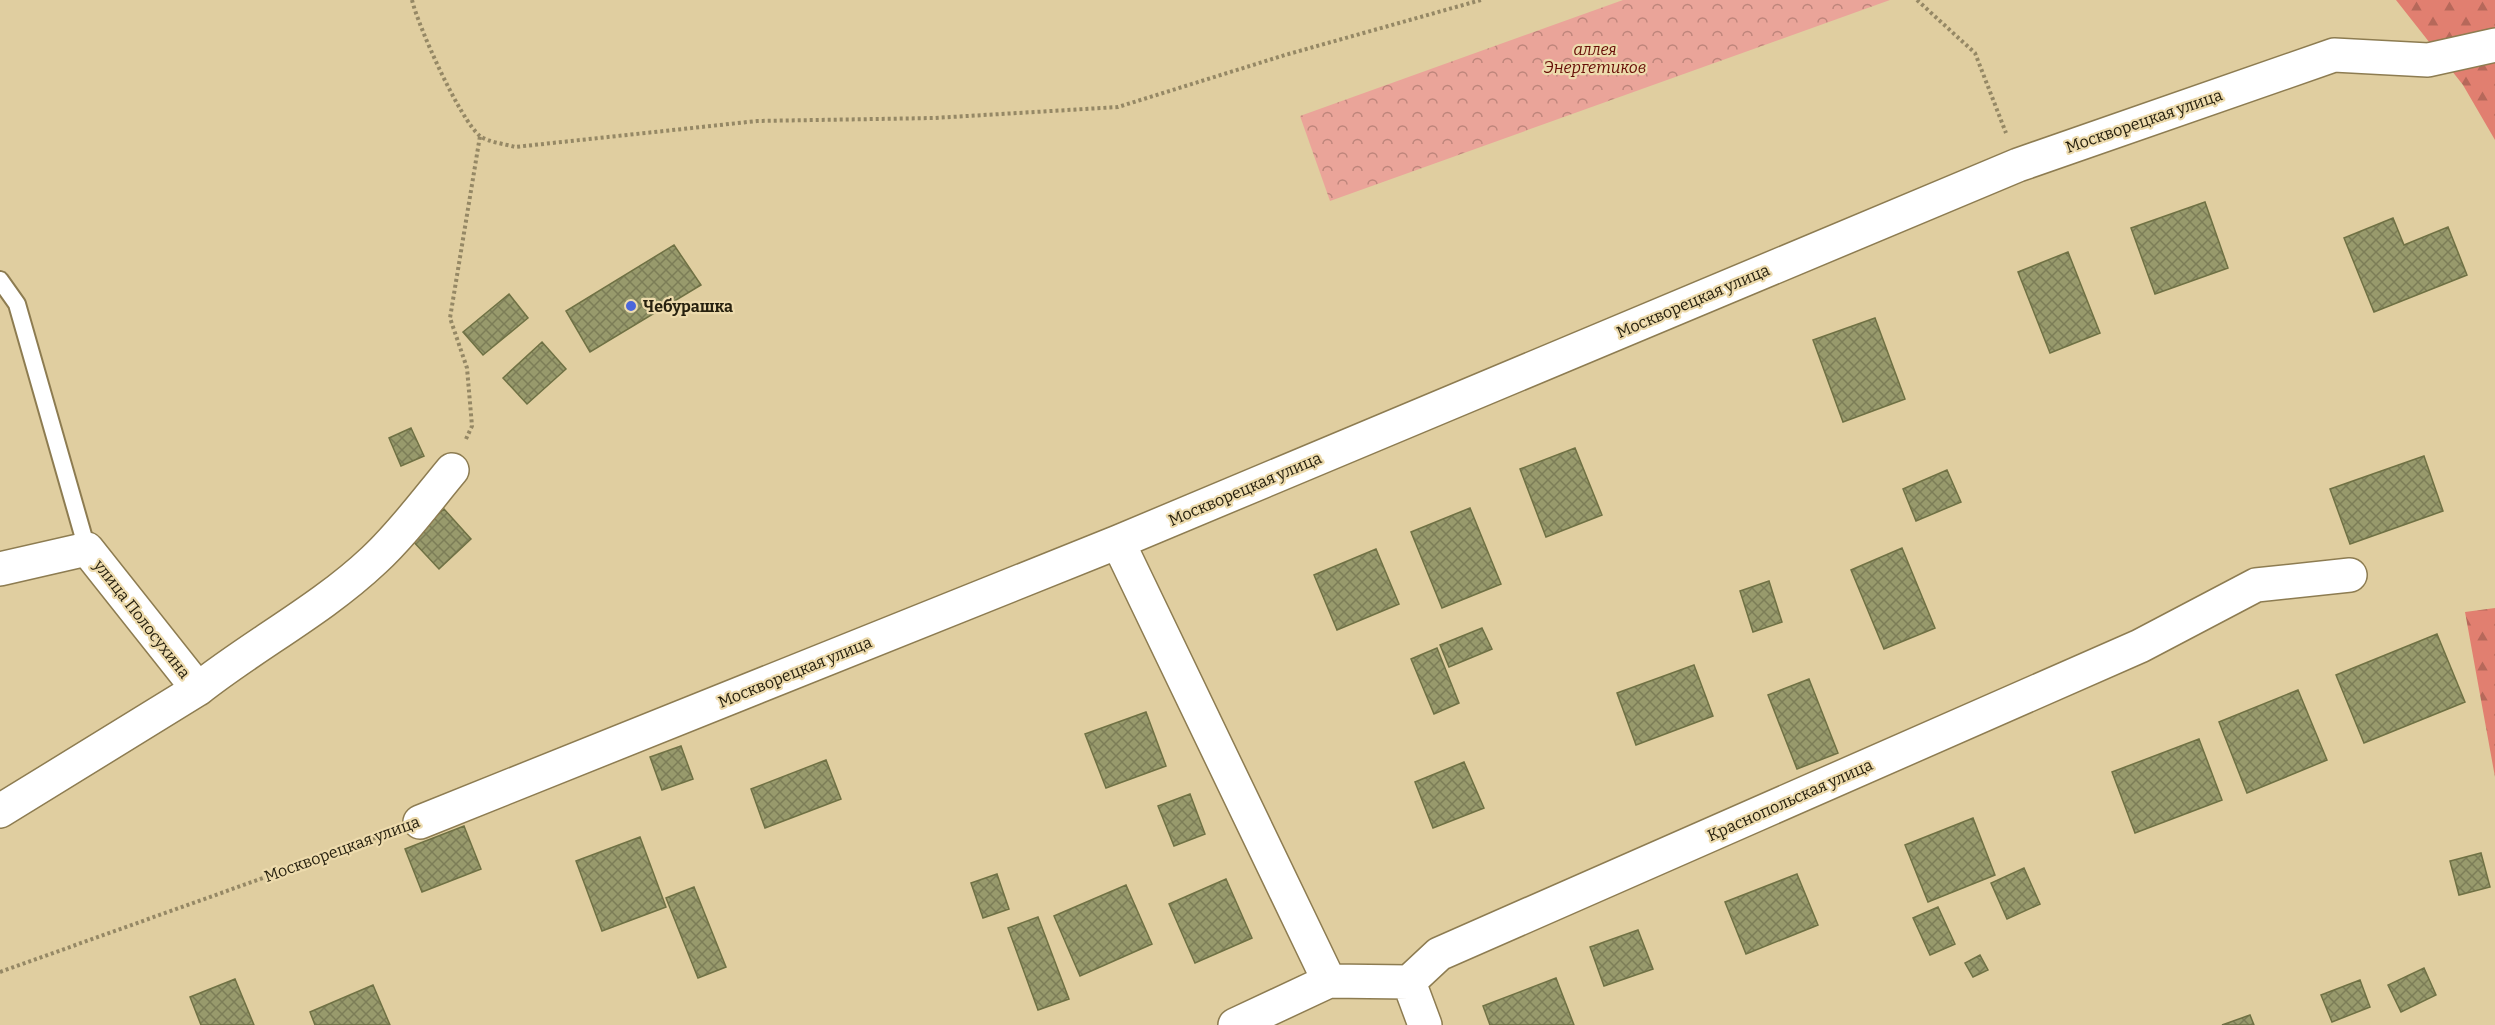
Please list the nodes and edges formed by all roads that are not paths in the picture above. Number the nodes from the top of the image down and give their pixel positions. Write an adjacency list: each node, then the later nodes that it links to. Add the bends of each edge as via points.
1 (2495, 45): 4 (street, Москворецкая улица, via 2428,60 2334,55 2018,165)
2 (0, 280): 5 (lane, via 17,304)
3 (452, 470): 8 (street, via 374,560 292,624 233,661)
4 (1118, 542): 10 (street, Москворецкая улица); 11 (street)
5 (87, 549): 6 (street, улица Полосухина); 8 (street, улица Полосухина)
6 (0, 569)
7 (2349, 575): 12 (street, Краснопольская улица, via 2256,585 2140,646 1439,954)
8 (198, 689): 9 (street, улица Полосухина)
9 (0, 811)
10 (420, 822)
11 (1329, 981): 12 (street); 13 (street)
12 (1409, 982): 14 (street)
13 (1235, 1025)
14 (1425, 1025)

